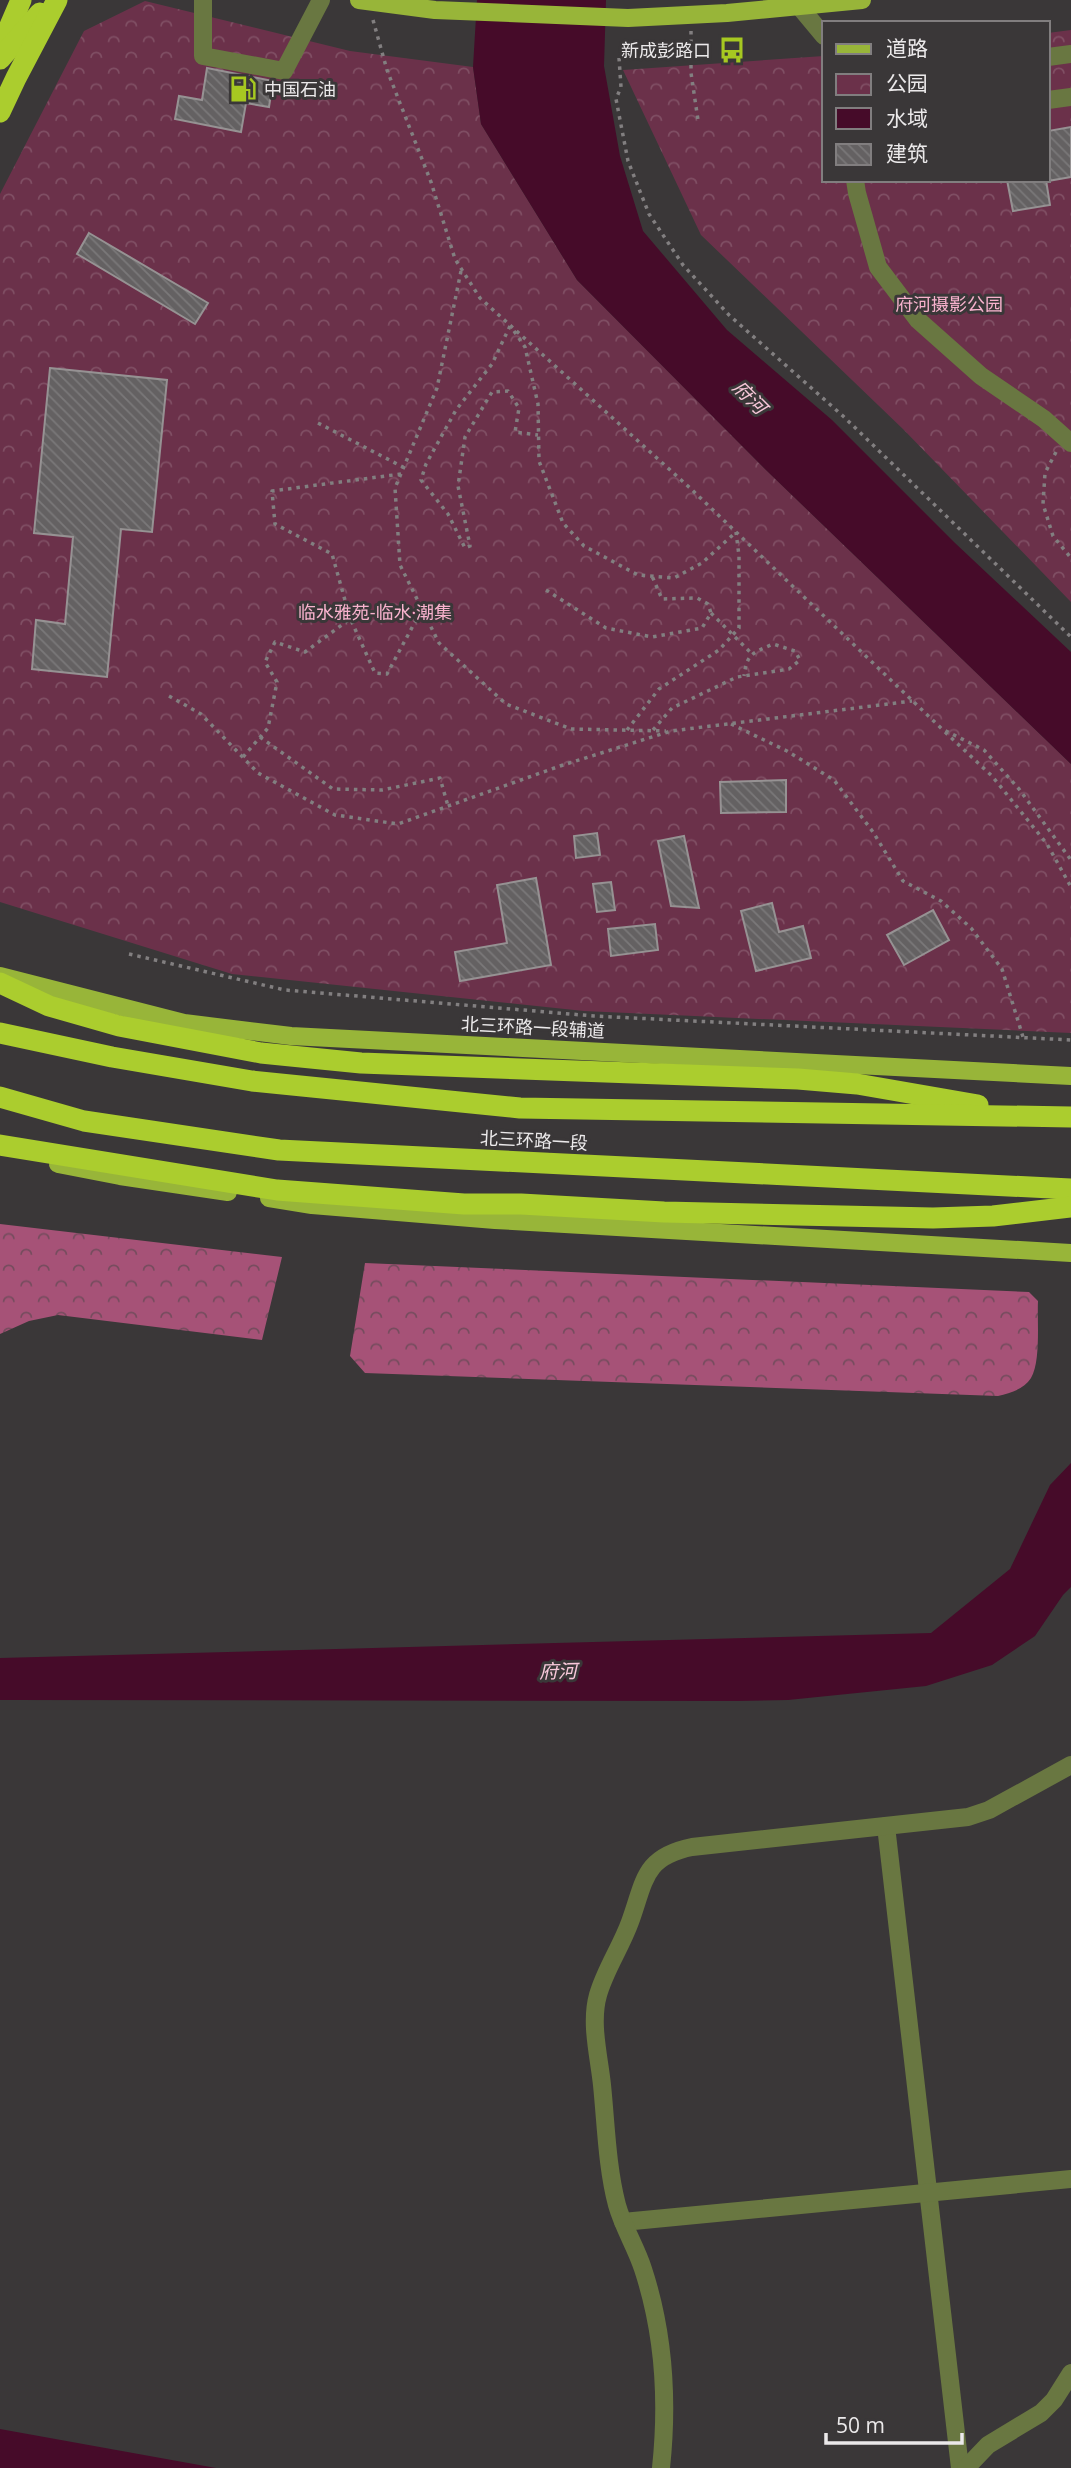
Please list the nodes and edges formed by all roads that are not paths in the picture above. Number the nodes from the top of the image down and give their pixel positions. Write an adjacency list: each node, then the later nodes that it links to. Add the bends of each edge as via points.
1 (21, 0): 11 (highway)
2 (43, 0): 15 (main road)
3 (51, 0): 14 (highway)
4 (57, 0): 18 (highway)
5 (203, 0): 6 (lane, via 203,56 284,71)
6 (321, 0)
7 (862, 0): 9 (main road)
8 (364, 1): 9 (main road, via 435,10 628,18)
9 (799, 6): 10 (lane)
10 (822, 34)
11 (0, 49)
12 (1071, 54): 13 (lane)
13 (1050, 57)
14 (0, 59)
15 (0, 89)
16 (1071, 97): 17 (lane)
17 (1050, 100)
18 (0, 112)
19 (855, 182): 20 (lane, via 878,267 918,320 981,376 1044,419)
20 (1064, 446)
21 (0, 976): 24 (main road, 北三环路一段辅道, via 184,1023 292,1036)
22 (0, 983): 26 (highway, via 49,1006 107,1023 261,1053 361,1063 799,1079 857,1084)
23 (0, 1033): 26 (highway, 北三环路一段, via 252,1081 520,1108)
24 (1071, 1076)
25 (0, 1097): 30 (highway, 北三环路一段, via 84,1121 279,1150)
26 (1038, 1116): 27 (highway, 北三环路一段)
27 (1071, 1117)
28 (0, 1145): 31 (highway, via 277,1190 464,1204 933,1218)
29 (0, 1153): 32 (main road, via 326,1206)
30 (1071, 1189)
31 (1071, 1207)
32 (1071, 1253)
33 (1071, 1765): 34 (lane, via 968,1817)
34 (886, 1826): 36 (lane); 37 (lane, via 692,1847 673,1851 649,1870 598,1995 595,2020 609,2158)
35 (1071, 2179): 36 (lane)
36 (928, 2193): 37 (lane); 40 (lane)
37 (623, 2222): 39 (lane, via 644,2271 661,2353 666,2409)
38 (1071, 2373): 41 (lane, via 1041,2413 988,2445)
39 (661, 2468)
40 (960, 2468)
41 (966, 2468)

